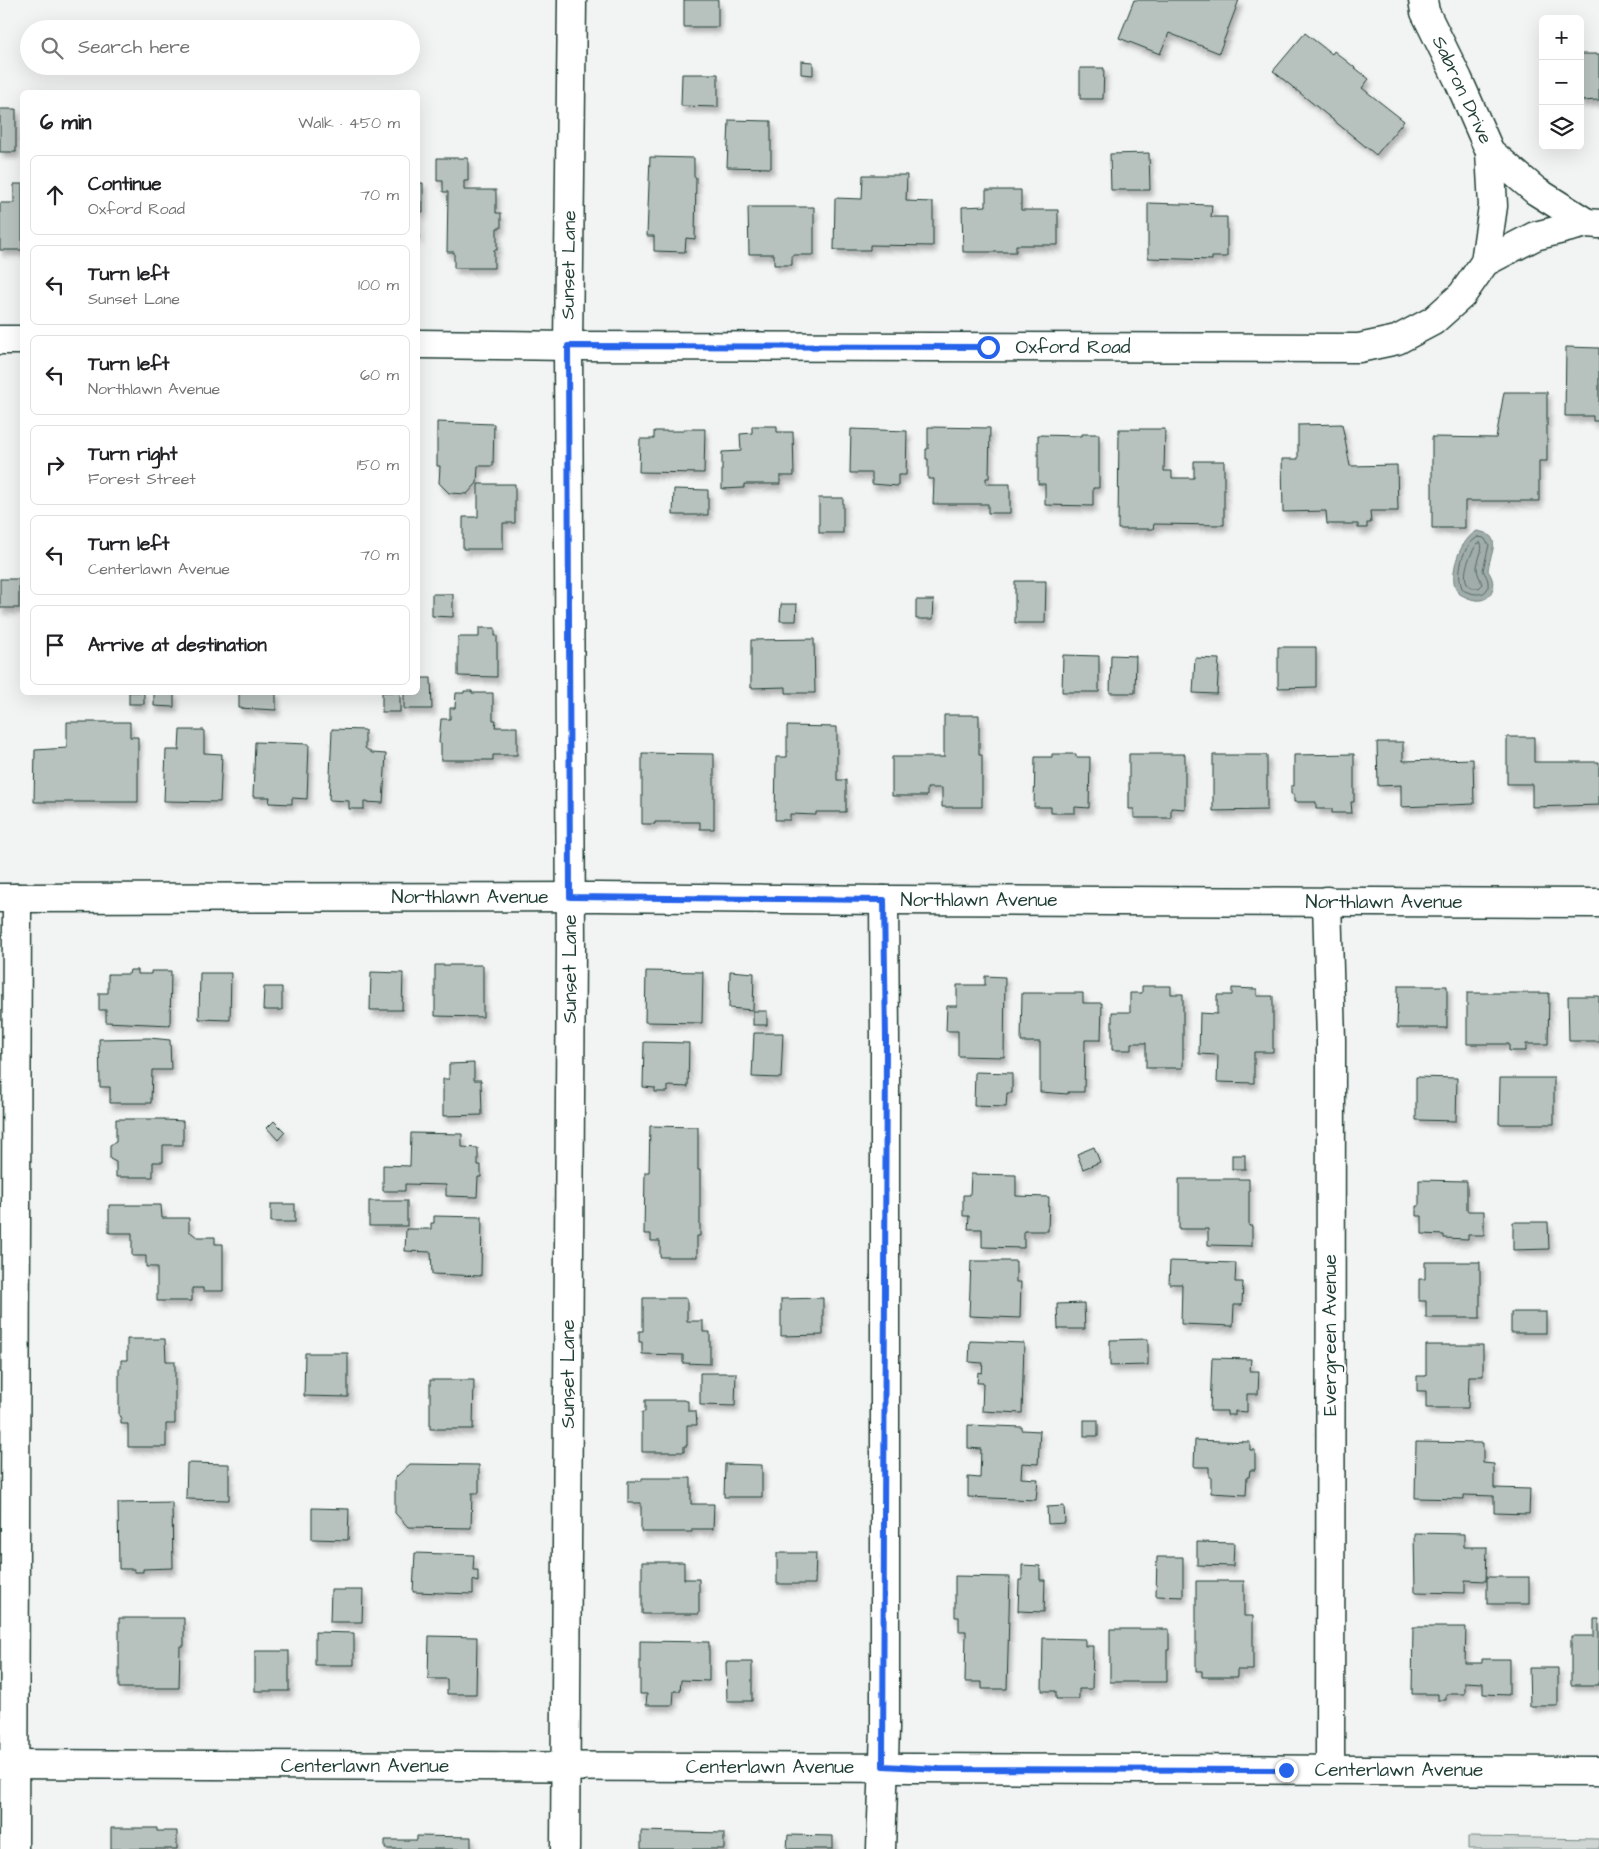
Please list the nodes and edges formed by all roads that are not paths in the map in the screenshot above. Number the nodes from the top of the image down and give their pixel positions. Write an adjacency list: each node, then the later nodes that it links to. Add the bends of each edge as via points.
1 (572, 0): 9 (street, Sunset Lane)
2 (1418, 4): 3 (street, Sabron Drive, via 1458,79)
3 (1490, 152): 4 (street, Sabron Drive, via 1536,191); 5 (street, Sabron Drive, via 1493,206)
4 (1593, 224): 5 (street, Oxford Road, via 1535,236)
5 (1485, 262): 9 (street, Oxford Road, via 1462,295 1433,321 1397,340 1359,348)
6 (0, 340): 7 (street)
7 (20, 340)
8 (420, 344): 9 (street, Oxford Road)
9 (568, 346): 10 (street, Sunset Lane)
10 (570, 897): 11 (street, Northlawn Avenue); 12 (street, Northlawn Avenue); 17 (street, Sunset Lane)
11 (8, 898): 15 (street)
12 (884, 900): 13 (street, Northlawn Avenue); 16 (street)
13 (1327, 901): 14 (street, Northlawn Avenue); 18 (street, Evergreen Avenue, via 1331,1040)
14 (1599, 902)
15 (7, 1764): 17 (street, Centerlawn Avenue); 20 (street)
16 (883, 1766): 17 (street, Centerlawn Avenue); 18 (street, Centerlawn Avenue, via 939,1769); 22 (street)
17 (564, 1767): 21 (street, Sunset Lane)
18 (1330, 1769): 19 (street, Centerlawn Avenue)
19 (1599, 1771)
20 (14, 1849)
21 (565, 1849)
22 (881, 1849)

